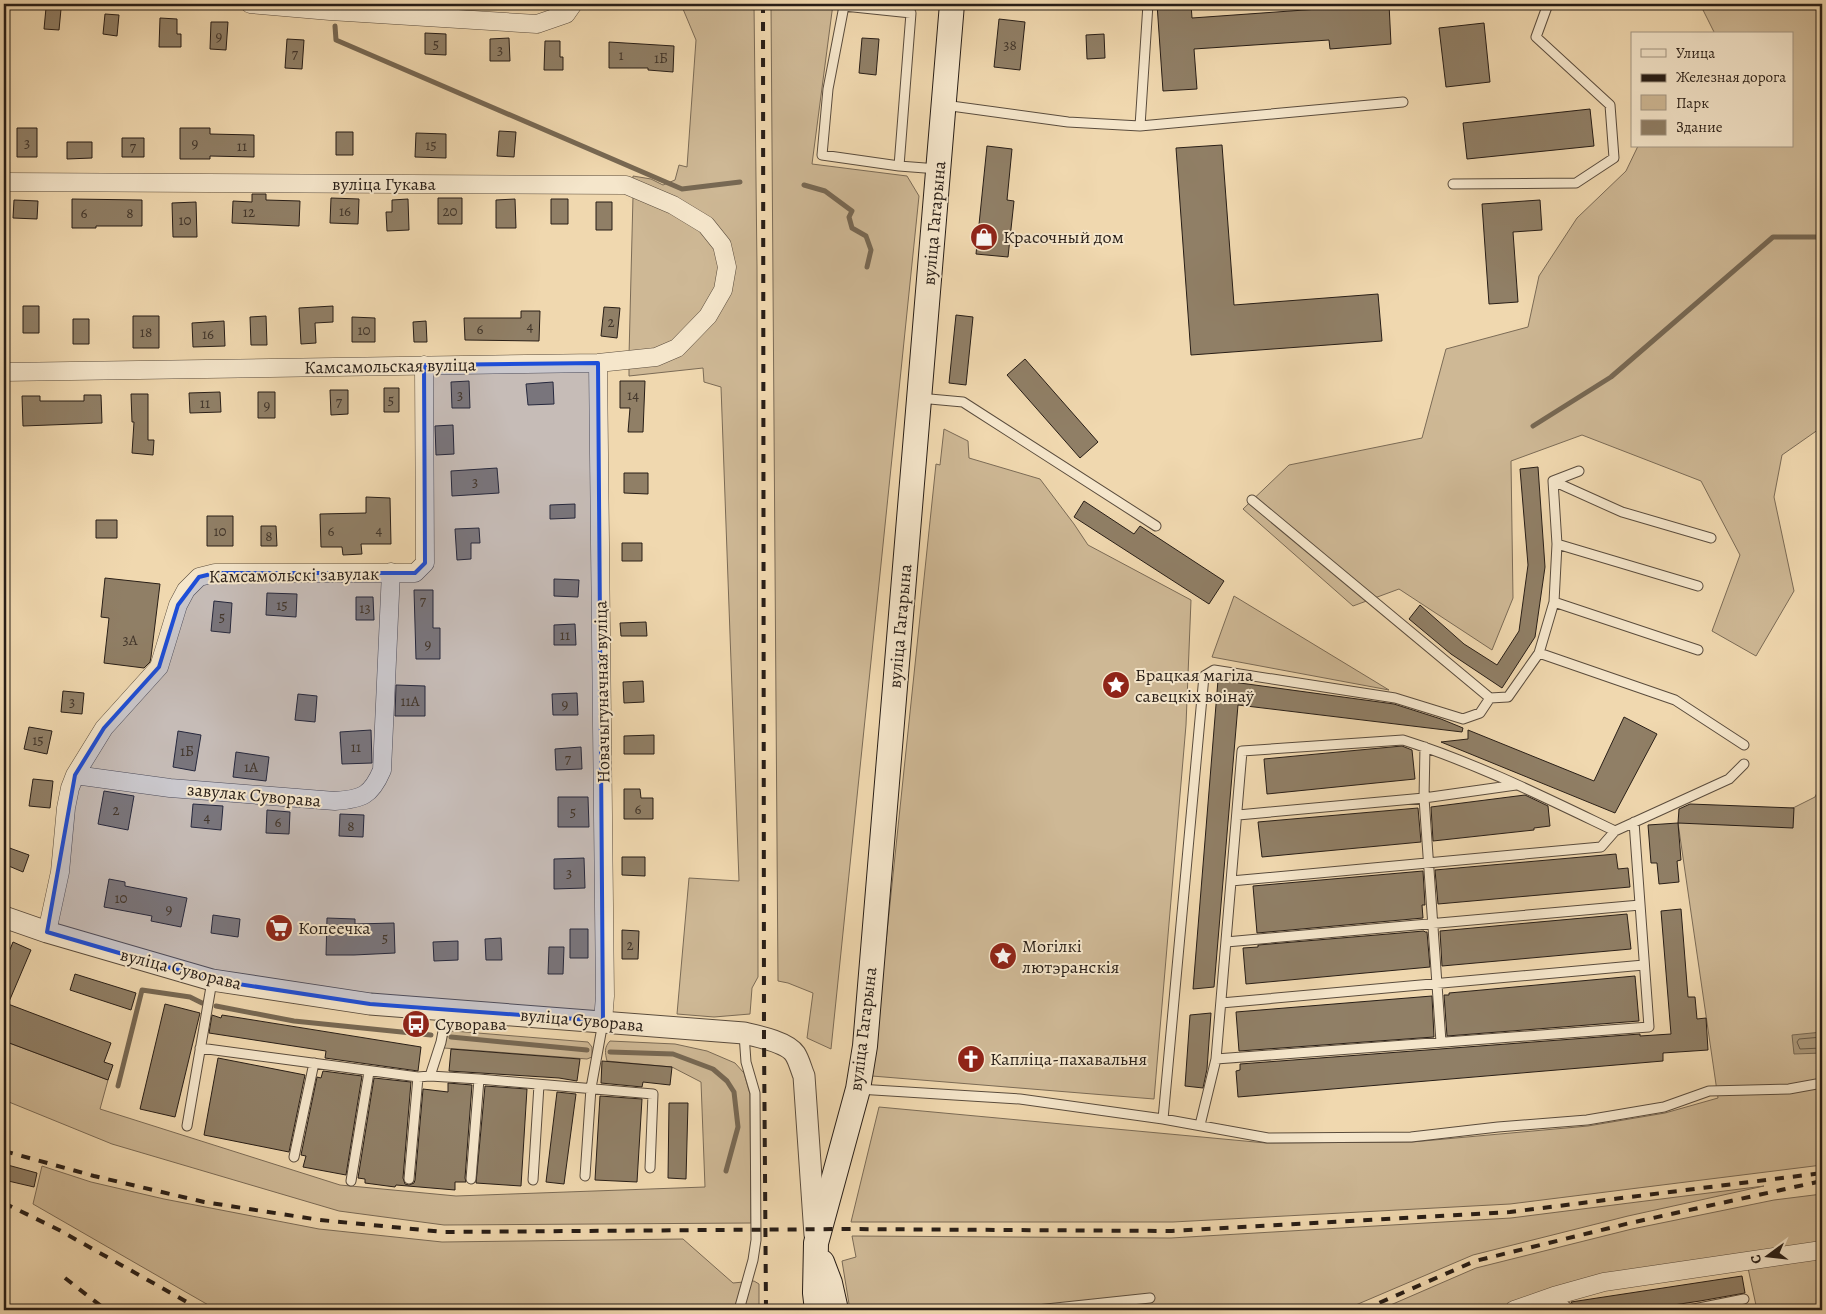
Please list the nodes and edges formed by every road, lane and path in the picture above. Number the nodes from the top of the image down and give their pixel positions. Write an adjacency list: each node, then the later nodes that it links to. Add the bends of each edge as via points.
1 (250, 4): 5 (street, via 537,24)
2 (952, 4): 7 (main road, вуліца Гагарына)
3 (1148, 4): 8 (lane)
4 (1548, 4): 12 (lane, via 1536,37 1610,106 1614,158 1576,183)
5 (570, 9)
6 (1403, 102): 8 (lane)
7 (944, 104): 8 (lane, via 1068,122); 10 (main road, вуліца Гагарына)
8 (1140, 126)
9 (899, 166): 9 (lane, via 822,155 828,89 844,6 911,13); 10 (lane)
10 (938, 169): 17 (main road, вуліца Гагарына)
11 (4, 182): 13 (street, вуліца Гукава, via 626,185 673,205 706,225 722,244)
12 (1453, 184)
13 (727, 267): 14 (street, Камсамольская вуліца, via 723,290 708,316 677,348 656,357)
14 (598, 363): 15 (street, Камсамольская вуліца); 51 (street, Новачыгуначная вуліца)
15 (424, 365): 16 (street, Камсамольская вуліца); 24 (street, Камсамольскі завулак, via 424,563 414,573)
16 (4, 372)
17 (919, 398): 21 (lane, via 963,402); 64 (main road, вуліца Гагарына, via 866,1036)
18 (1579, 471): 19 (lane)
19 (1553, 481): 22 (lane, via 1622,512); 23 (lane)
20 (1252, 500): 29 (lane)
21 (1156, 526)
22 (1711, 538)
23 (1556, 544): 25 (lane); 26 (lane)
24 (391, 572): 33 (street, Камсамольскі завулак, via 215,573 199,577 186,590 178,605 159,667 104,728); 33 (street, завулак Суворава, via 382,770 375,787 364,795 335,802 170,788)
25 (1698, 586)
26 (1554, 602): 27 (lane); 28 (lane)
27 (1698, 650)
28 (1539, 653): 29 (lane, via 1508,697); 30 (lane, via 1675,700)
29 (1490, 698): 65 (lane, via 1480,713 1463,719 1394,698 1214,670 1204,676)
30 (1744, 745)
31 (1425, 747): 34 (lane); 35 (lane); 36 (lane, via 1403,740 1242,751)
32 (1744, 764): 37 (lane, via 1729,779)
33 (75, 775): 44 (street, via 66,808 60,872)
34 (1518, 785): 35 (lane); 38 (lane)
35 (1424, 798): 36 (lane); 39 (lane)
36 (1238, 815): 40 (lane)
37 (1634, 822): 38 (lane); 41 (lane)
38 (1615, 831): 39 (lane, via 1601,847)
39 (1428, 863): 40 (lane); 43 (lane)
40 (1231, 881): 45 (lane)
41 (1640, 905): 43 (lane); 46 (lane)
42 (4, 917): 44 (street, вуліца Суворава)
43 (1432, 924): 45 (lane); 48 (lane)
44 (47, 932): 47 (street, вуліца Суворава)
45 (1226, 942): 49 (lane)
46 (1644, 965): 48 (lane); 53 (lane, via 1649,1027)
47 (212, 980): 50 (street, вуліца Суворава, via 370,1004); 54 (lane)
48 (1436, 984): 49 (lane); 53 (lane)
49 (1221, 1003): 55 (lane)
50 (447, 1010): 51 (street, вуліца Суворава); 58 (lane)
51 (603, 1021): 52 (street, вуліца Суворава); 63 (lane)
52 (744, 1034): 75 (street, вуліца Суворава, via 764,1038 794,1052 804,1076); 80 (lane, via 746,1062 755,1092 756,1240)
53 (1440, 1042): 55 (lane)
54 (200, 1048): 56 (lane); 67 (lane)
55 (1216, 1059): 66 (lane)
56 (314, 1063): 57 (lane); 68 (lane)
57 (369, 1072): 59 (lane); 74 (lane)
58 (430, 1076): 59 (lane); 60 (lane)
59 (418, 1077): 71 (lane)
60 (479, 1079): 62 (lane); 72 (lane)
61 (1822, 1083): 66 (lane, via 1789,1088 1709,1091 1664,1107 1587,1120 1411,1136 1268,1138)
62 (539, 1085): 63 (lane); 73 (lane)
63 (591, 1088): 69 (lane, via 653,1094); 70 (lane)
64 (858, 1089): 65 (lane, via 1020,1100); 75 (main road, вуліца Гагарына)
65 (1163, 1119): 66 (lane)
66 (1200, 1125)
67 (187, 1126)
68 (294, 1157)
69 (650, 1168)
70 (585, 1176)
71 (409, 1179)
72 (471, 1180)
73 (533, 1180)
74 (351, 1181)
75 (816, 1244): 81 (main road, вуліца Гагарына); 82 (main road)
76 (1822, 1250): 77 (street, via 1604,1282)
77 (1554, 1296): 84 (street); 85 (lane)
78 (1150, 1298): 83 (lane)
79 (1744, 1299): 86 (lane)
80 (739, 1310)
81 (817, 1310)
82 (836, 1310)
83 (1037, 1310)
84 (1514, 1310)
85 (1570, 1310)
86 (1689, 1310)

